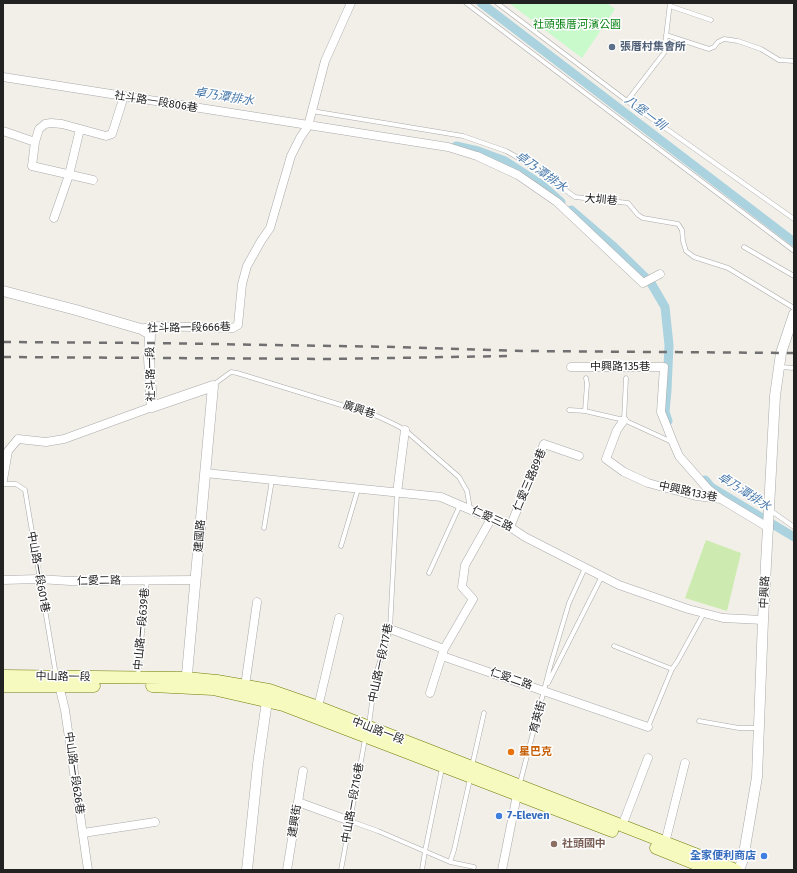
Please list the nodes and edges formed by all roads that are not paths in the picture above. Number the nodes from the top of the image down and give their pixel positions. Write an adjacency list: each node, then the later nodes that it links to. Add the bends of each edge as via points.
1 (352, 3): 11 (street, via 325,62)
2 (466, 3): 21 (lane)
3 (497, 3): 10 (lane)
4 (670, 5): 5 (lane); 6 (lane)
5 (711, 20)
6 (666, 35): 7 (lane, via 709,49 724,39 738,41 761,49 779,60); 10 (lane, via 664,54)
7 (794, 61)
8 (3, 77): 9 (street, 社斗路一段806巷)
9 (124, 96): 12 (street, 社斗路一段806巷); 13 (street, via 112,134 106,136)
10 (627, 101): 19 (lane)
11 (311, 113): 12 (street); 25 (lane, 大圳巷, via 463,136 506,151 575,197 628,203 643,218 678,224 682,230 686,251 694,257 728,268)
12 (308, 126): 22 (street, via 448,147 501,166 518,174 557,202 644,283); 27 (street, 社斗路一段666巷, via 291,156 270,228 247,266 242,284 238,325 233,328 152,326)
13 (80, 129): 15 (street, via 62,124 45,124 39,129); 16 (street)
14 (3, 131): 15 (street)
15 (35, 142): 16 (street, via 32,166)
16 (69, 175): 17 (street); 18 (street)
17 (93, 180)
18 (54, 218)
19 (794, 219)
20 (744, 247): 23 (lane)
21 (794, 251)
22 (660, 274)
23 (794, 276)
24 (3, 291): 27 (street)
25 (794, 308)
26 (794, 314): 29 (street, 中興路)
27 (141, 329): 34 (street, 社斗路一段, via 150,334)
28 (570, 367): 39 (street, 中興路135巷, via 664,367 661,412)
29 (778, 367): 30 (lane); 50 (street, 中興路)
30 (794, 368)
31 (586, 378): 36 (lane)
32 (626, 378): 37 (lane)
33 (213, 386): 34 (street); 38 (lane, 廣興巷, via 231,372 237,373 377,416); 41 (street, 建國路)
34 (152, 407): 42 (street, 社斗路一段, via 64,439 46,442 18,439 8,451)
35 (569, 410): 36 (lane)
36 (585, 411): 37 (lane)
37 (624, 420): 39 (lane); 47 (street, 中興路133巷, via 606,459 624,472 648,483 696,496)
38 (405, 430): 46 (street); 49 (lane, 廣興巷, via 459,477 467,491)
39 (672, 442): 47 (street, 中興路135巷, via 679,456 708,489)
40 (578, 456): 52 (street, 仁愛三路89巷, via 544,444)
41 (205, 474): 43 (street, 仁愛三路); 63 (street, 建國路)
42 (3, 480)
43 (272, 480): 45 (street, 仁愛三路); 54 (lane)
44 (3, 484): 60 (lane, 中山路一段601巷, via 16,484 25,490)
45 (359, 489): 46 (street, 仁愛三路); 56 (lane)
46 (397, 493): 48 (street, 仁愛三路, via 441,497); 68 (lane, 中山路一段717巷)
47 (722, 499): 55 (street, 中興路133巷)
48 (460, 505): 49 (street, 仁愛三路); 58 (lane)
49 (470, 509): 51 (street, 仁愛三路)
50 (770, 510): 53 (lane); 55 (street, 中興路)
51 (491, 519): 52 (street, 仁愛三路); 70 (street, via 466,565 462,587 473,600)
52 (510, 527): 57 (street, 仁愛三路)
53 (794, 527)
54 (264, 528)
55 (768, 528): 67 (street, 中興路)
56 (341, 546)
57 (586, 568): 59 (street, 仁愛三路); 78 (lane, 育英街, via 569,603)
58 (429, 573)
59 (602, 576): 65 (street, 仁愛三路, via 619,585); 78 (lane)
60 (39, 579): 61 (street, 仁愛二路); 62 (street, 仁愛二路); 74 (lane, 中山路一段601巷)
61 (3, 580)
62 (147, 580): 63 (street, 仁愛二路); 73 (lane, 中山路一段639巷)
63 (196, 580): 75 (street, 建國路)
64 (257, 602): 77 (street)
65 (704, 613): 67 (street, 仁愛三路, via 723,618); 71 (lane)
66 (339, 618): 81 (street)
67 (763, 620): 85 (street, 中興路)
68 (390, 630): 70 (street, 仁愛二路); 86 (lane, 中山路一段717巷, via 376,674)
69 (614, 646): 71 (lane)
70 (443, 652): 78 (street, 仁愛二路); 79 (street)
71 (672, 669): 84 (lane)
72 (3, 676): 74 (main road, 中山路一段)
73 (138, 678): 74 (main road, 中山路一段); 75 (main road, 中山路一段)
74 (58, 681): 75 (main road, 中山路一段); 76 (main road, 中山路一段); 97 (street, 中山路一段626巷, via 65,710)
75 (186, 683): 77 (main road, 中山路一段, via 217,681); 80 (main road, 中山路一段, via 212,689)
76 (3, 686)
77 (245, 686): 80 (main road, 中山路一段)
78 (545, 691): 84 (street, 仁愛二路); 92 (lane, 育英街)
79 (430, 693)
80 (267, 695): 81 (main road, 中山路一段); 86 (main road, 中山路一段, via 283,705); 103 (street)
81 (318, 707): 86 (main road, 中山路一段)
82 (484, 713): 91 (lane)
83 (699, 721): 85 (lane, via 739,728)
84 (648, 727)
85 (759, 728): 109 (street, 中興路, via 757,777 743,859)
86 (367, 732): 89 (main road, 中山路一段); 91 (main road, 中山路一段); 94 (lane, 中山路一段716巷)
87 (648, 758): 96 (street)
88 (684, 764): 98 (street)
89 (442, 766): 91 (main road, 中山路一段); 99 (lane)
90 (303, 771): 93 (street, 建興街)
91 (471, 772): 92 (main road, 中山路一段); 100 (lane)
92 (518, 790): 96 (main road, 中山路一段); 107 (street, 育英街); 108 (main road, 中山路一段)
93 (298, 802): 94 (street); 104 (street, 建興街)
94 (350, 821): 99 (lane); 105 (lane, 中山路一段716巷)
95 (155, 822): 97 (street)
96 (622, 826): 98 (main road, 中山路一段)
97 (83, 834): 102 (street, 中山路一段626巷)
98 (665, 843): 109 (main road, 中山路一段)
99 (425, 851): 100 (lane); 106 (lane)
100 (450, 862): 101 (lane)
101 (474, 867)
102 (88, 870)
103 (247, 870)
104 (287, 870)
105 (341, 870)
106 (422, 870)
107 (502, 870)
108 (711, 870)
109 (737, 870)

